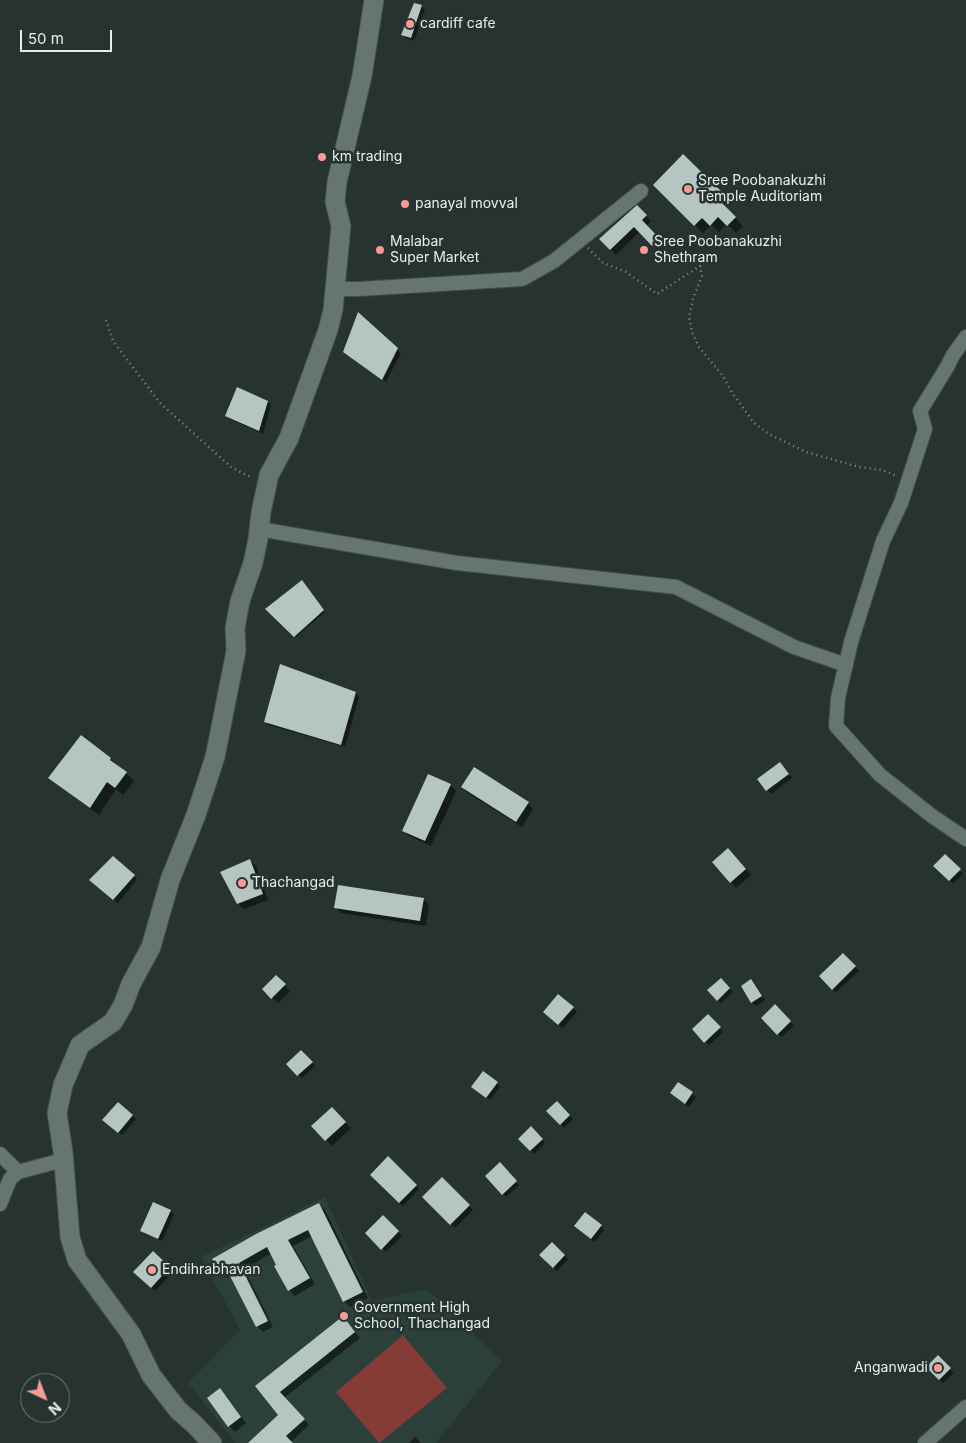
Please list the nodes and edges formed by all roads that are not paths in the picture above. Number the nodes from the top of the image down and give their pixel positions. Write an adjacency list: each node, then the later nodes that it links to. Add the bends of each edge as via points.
1 (374, 0): 3 (main road, via 362,76 337,182 335,202 341,226)
2 (641, 191): 3 (street, via 554,261 522,279)
3 (335, 289): 5 (main road, via 328,330 289,438 269,475)
4 (966, 337): 6 (street, via 920,411 925,429 901,503 877,558)
5 (259, 530): 6 (street, via 456,563 676,587 794,647); 9 (main road, via 240,601 235,628 236,652 215,757 170,880 150,947 113,1022 80,1045 70,1064 57,1113)
6 (846, 665): 7 (street, via 838,698 836,726 880,775)
7 (966, 839)
8 (0, 1154): 10 (street)
9 (63, 1160): 10 (street); 13 (main road, via 70,1237 77,1260 131,1334 151,1375 178,1410)
10 (18, 1172): 11 (street, via 10,1180)
11 (0, 1204)
12 (966, 1407): 14 (street)
13 (212, 1443)
14 (925, 1443)

